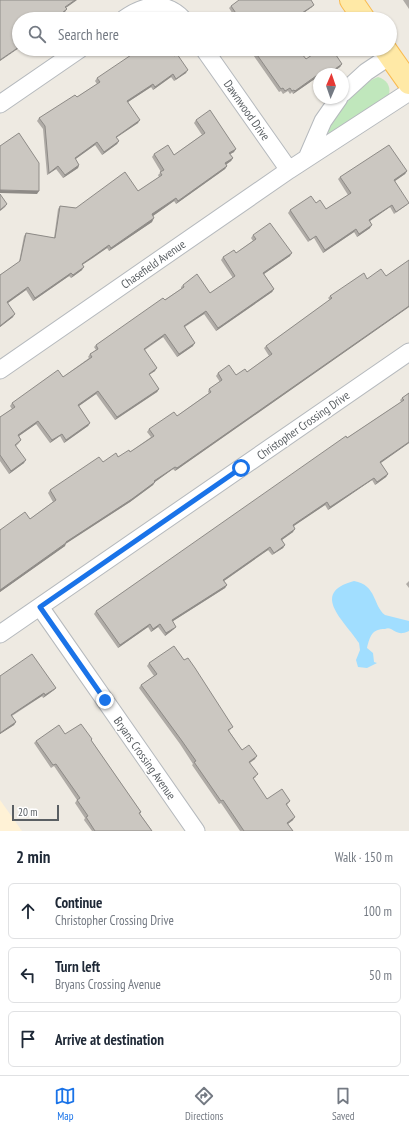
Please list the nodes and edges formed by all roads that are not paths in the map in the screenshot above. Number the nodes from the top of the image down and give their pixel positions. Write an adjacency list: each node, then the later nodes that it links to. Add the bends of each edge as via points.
1 (351, 0): 4 (main road)
2 (135, 12): 3 (street, via 151,5 170,8)
3 (175, 12)
4 (359, 12)
5 (70, 56): 12 (street)
6 (209, 56): 15 (street, Dawnwood Drive)
7 (384, 56): 10 (street)
8 (391, 56): 9 (main road)
9 (409, 83)
10 (349, 88)
11 (409, 92): 14 (street, Chasefield Avenue)
12 (0, 104)
13 (335, 104): 14 (street, via 323,121)
14 (307, 158): 15 (street, Chasefield Avenue)
15 (289, 170): 17 (street, Chasefield Avenue)
16 (409, 352): 18 (street, Christopher Crossing Drive)
17 (0, 370)
18 (40, 607): 19 (street, Christopher Crossing Drive); 20 (street, Bryans Crossing Avenue)
19 (0, 634)
20 (196, 831)

